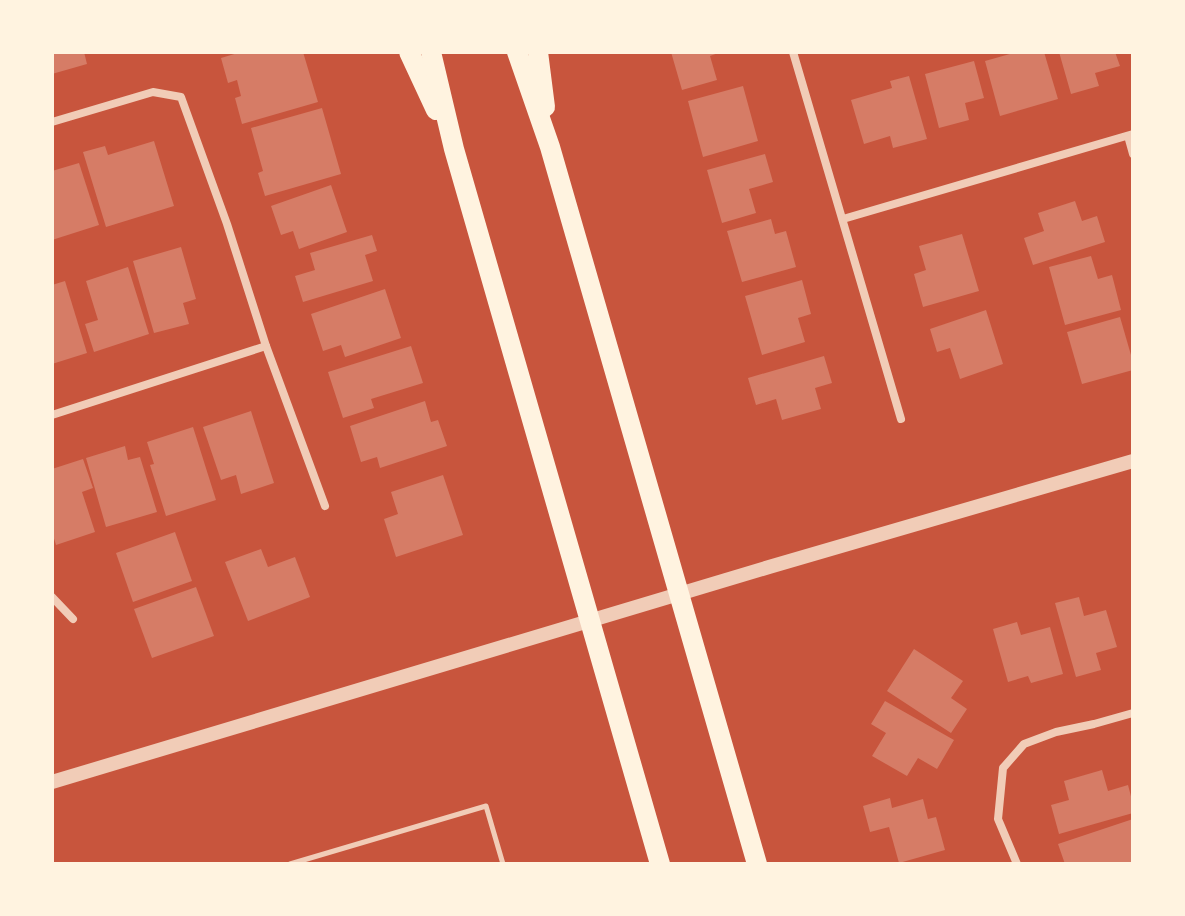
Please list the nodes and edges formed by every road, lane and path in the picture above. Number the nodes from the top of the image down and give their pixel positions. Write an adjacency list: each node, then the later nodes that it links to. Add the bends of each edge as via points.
1 (409, 52): 9 (highway)
2 (431, 52): 9 (highway)
3 (517, 52): 8 (highway)
4 (538, 52): 8 (highway)
5 (793, 52): 11 (street)
6 (52, 122): 12 (street, via 153,92 181,97)
7 (1130, 135): 10 (street); 11 (street)
8 (550, 147): 24 (highway)
9 (454, 149): 23 (highway)
10 (1133, 154)
11 (843, 219): 14 (street)
12 (266, 346): 13 (street); 16 (street)
13 (52, 415)
14 (901, 419)
15 (1133, 461): 20 (street)
16 (325, 506)
17 (52, 597): 18 (street)
18 (73, 619)
19 (1133, 713): 25 (street, via 1024,744 1003,768 998,819)
20 (52, 782)
21 (290, 864): 22 (lane, via 486,806)
22 (503, 864)
23 (660, 864)
24 (757, 864)
25 (1017, 864)

